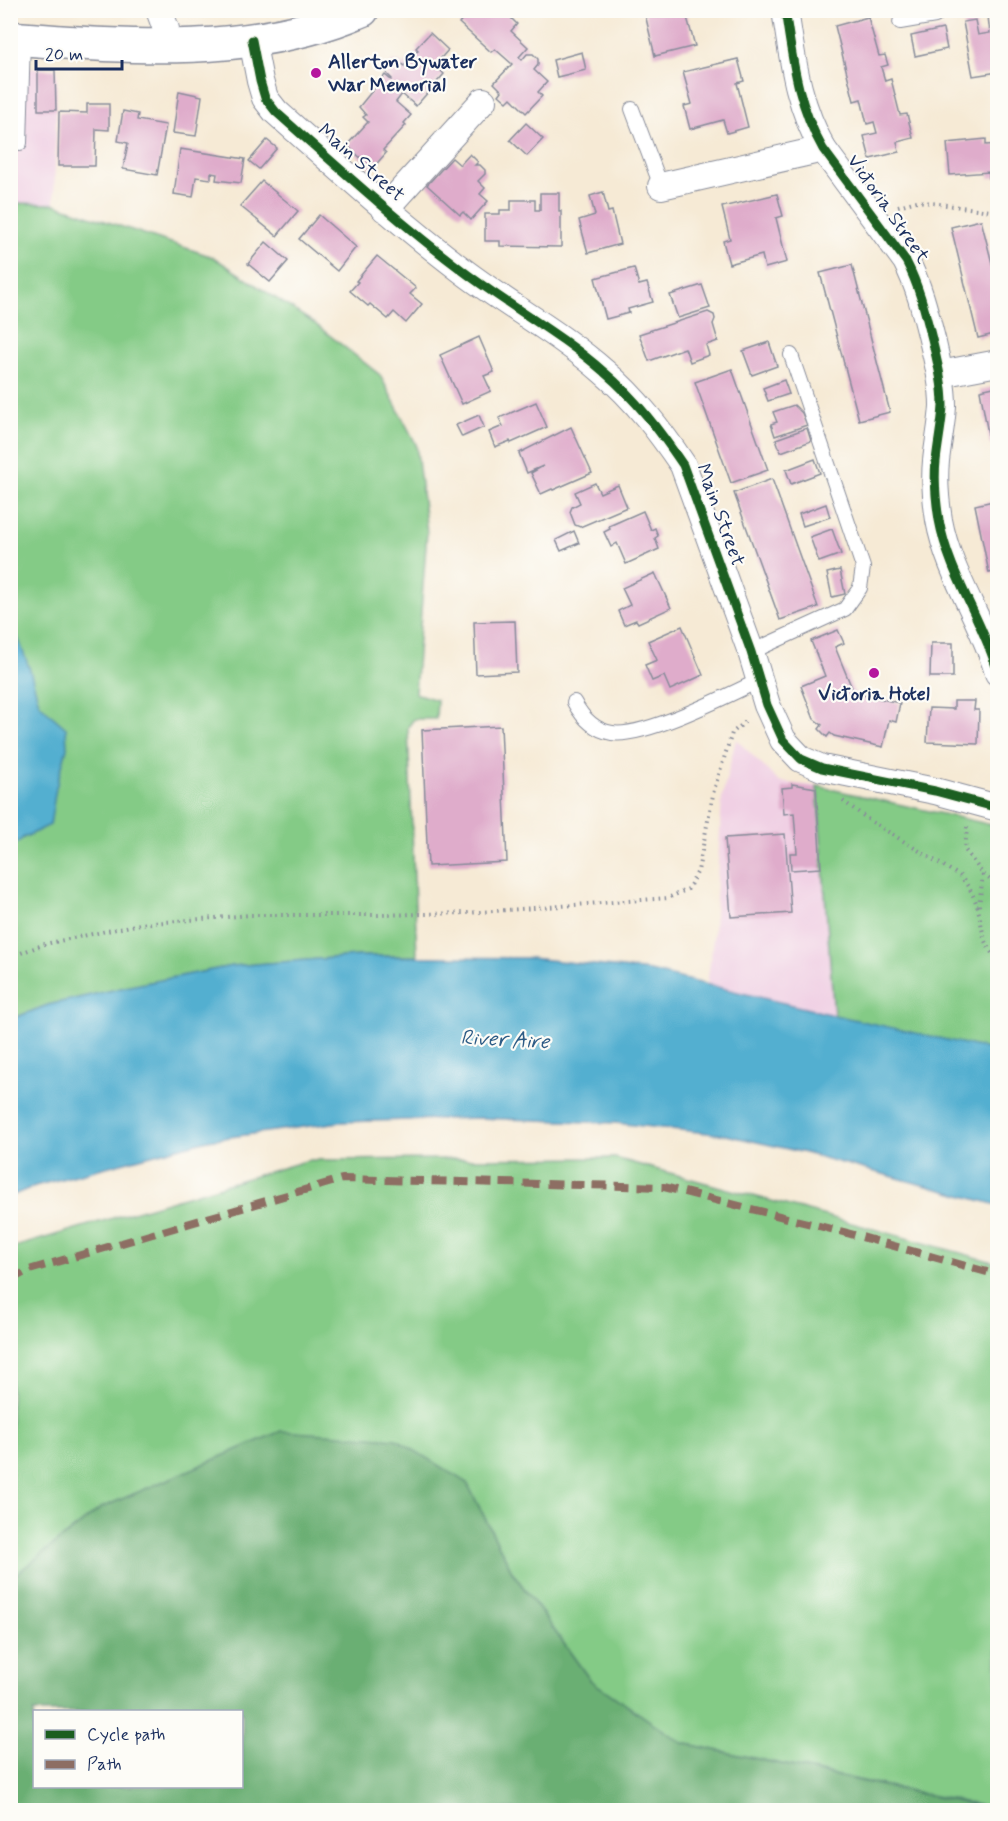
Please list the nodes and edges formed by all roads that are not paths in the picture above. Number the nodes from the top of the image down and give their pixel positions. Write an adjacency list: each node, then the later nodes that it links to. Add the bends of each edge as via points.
1 (159, 10): 8 (street, via 166,29)
2 (362, 10): 7 (street, via 306,29)
3 (785, 10): 12 (street, Victoria Street, via 801,100)
4 (934, 10): 5 (lane, via 935,16)
5 (900, 22)
6 (17, 39): 8 (street); 11 (lane)
7 (252, 40): 8 (street); 14 (street, Main Street, via 265,98 276,112)
8 (165, 46)
9 (483, 101): 14 (street)
10 (632, 109): 13 (lane)
11 (20, 143)
12 (823, 149): 13 (street); 17 (street, Victoria Street, via 906,261 922,298)
13 (661, 186)
14 (385, 209): 18 (street, Main Street, via 465,272 604,371 647,415 683,465)
15 (791, 355): 18 (lane, via 863,567 860,588 845,609)
16 (998, 363): 17 (street)
17 (940, 374): 19 (street, Victoria Street, via 943,410 935,481 939,519 951,565)
18 (751, 652): 20 (street, Main Street)
19 (998, 673)
20 (760, 680): 21 (lane, via 626,734 595,727); 22 (street, Main Street, via 766,705 783,740 801,759 822,768)
21 (574, 702)
22 (998, 808)

